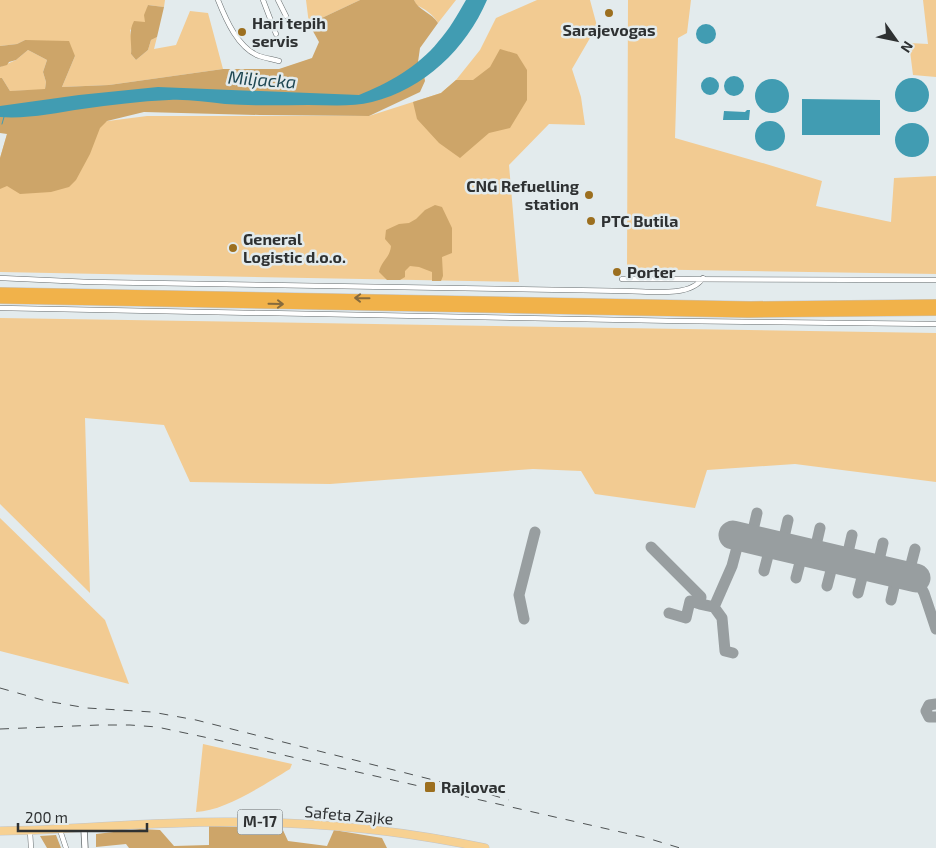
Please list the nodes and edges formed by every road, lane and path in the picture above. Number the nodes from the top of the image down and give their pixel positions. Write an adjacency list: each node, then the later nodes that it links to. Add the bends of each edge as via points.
1 (218, 0): 6 (street, via 239,40 256,54)
2 (262, 0): 5 (street)
3 (278, 0): 4 (street)
4 (286, 16)
5 (276, 34)
6 (279, 61)
7 (0, 278): 8 (street, via 680,291 692,288)
8 (703, 278): 9 (street); 10 (street)
9 (622, 279)
10 (936, 280)
11 (0, 292): 13 (highway, one-way to 11, via 751,306)
12 (0, 298): 15 (highway, one-way to 15, via 728,313)
13 (936, 304)
14 (1, 308): 16 (street)
15 (936, 311)
16 (936, 324)
17 (84, 829): 18 (main road, Safeta Zajke / M-17); 23 (street); 24 (main road, Safeta Zajke / M-17, via 230,822 313,825 427,837)
18 (60, 830): 20 (main road, Safeta Zajke / M-17); 22 (street)
19 (0, 831): 20 (main road, Safeta Zajke / M-17)
20 (30, 831): 21 (street)
21 (31, 848)
22 (66, 848)
23 (86, 848)
24 (485, 848)

